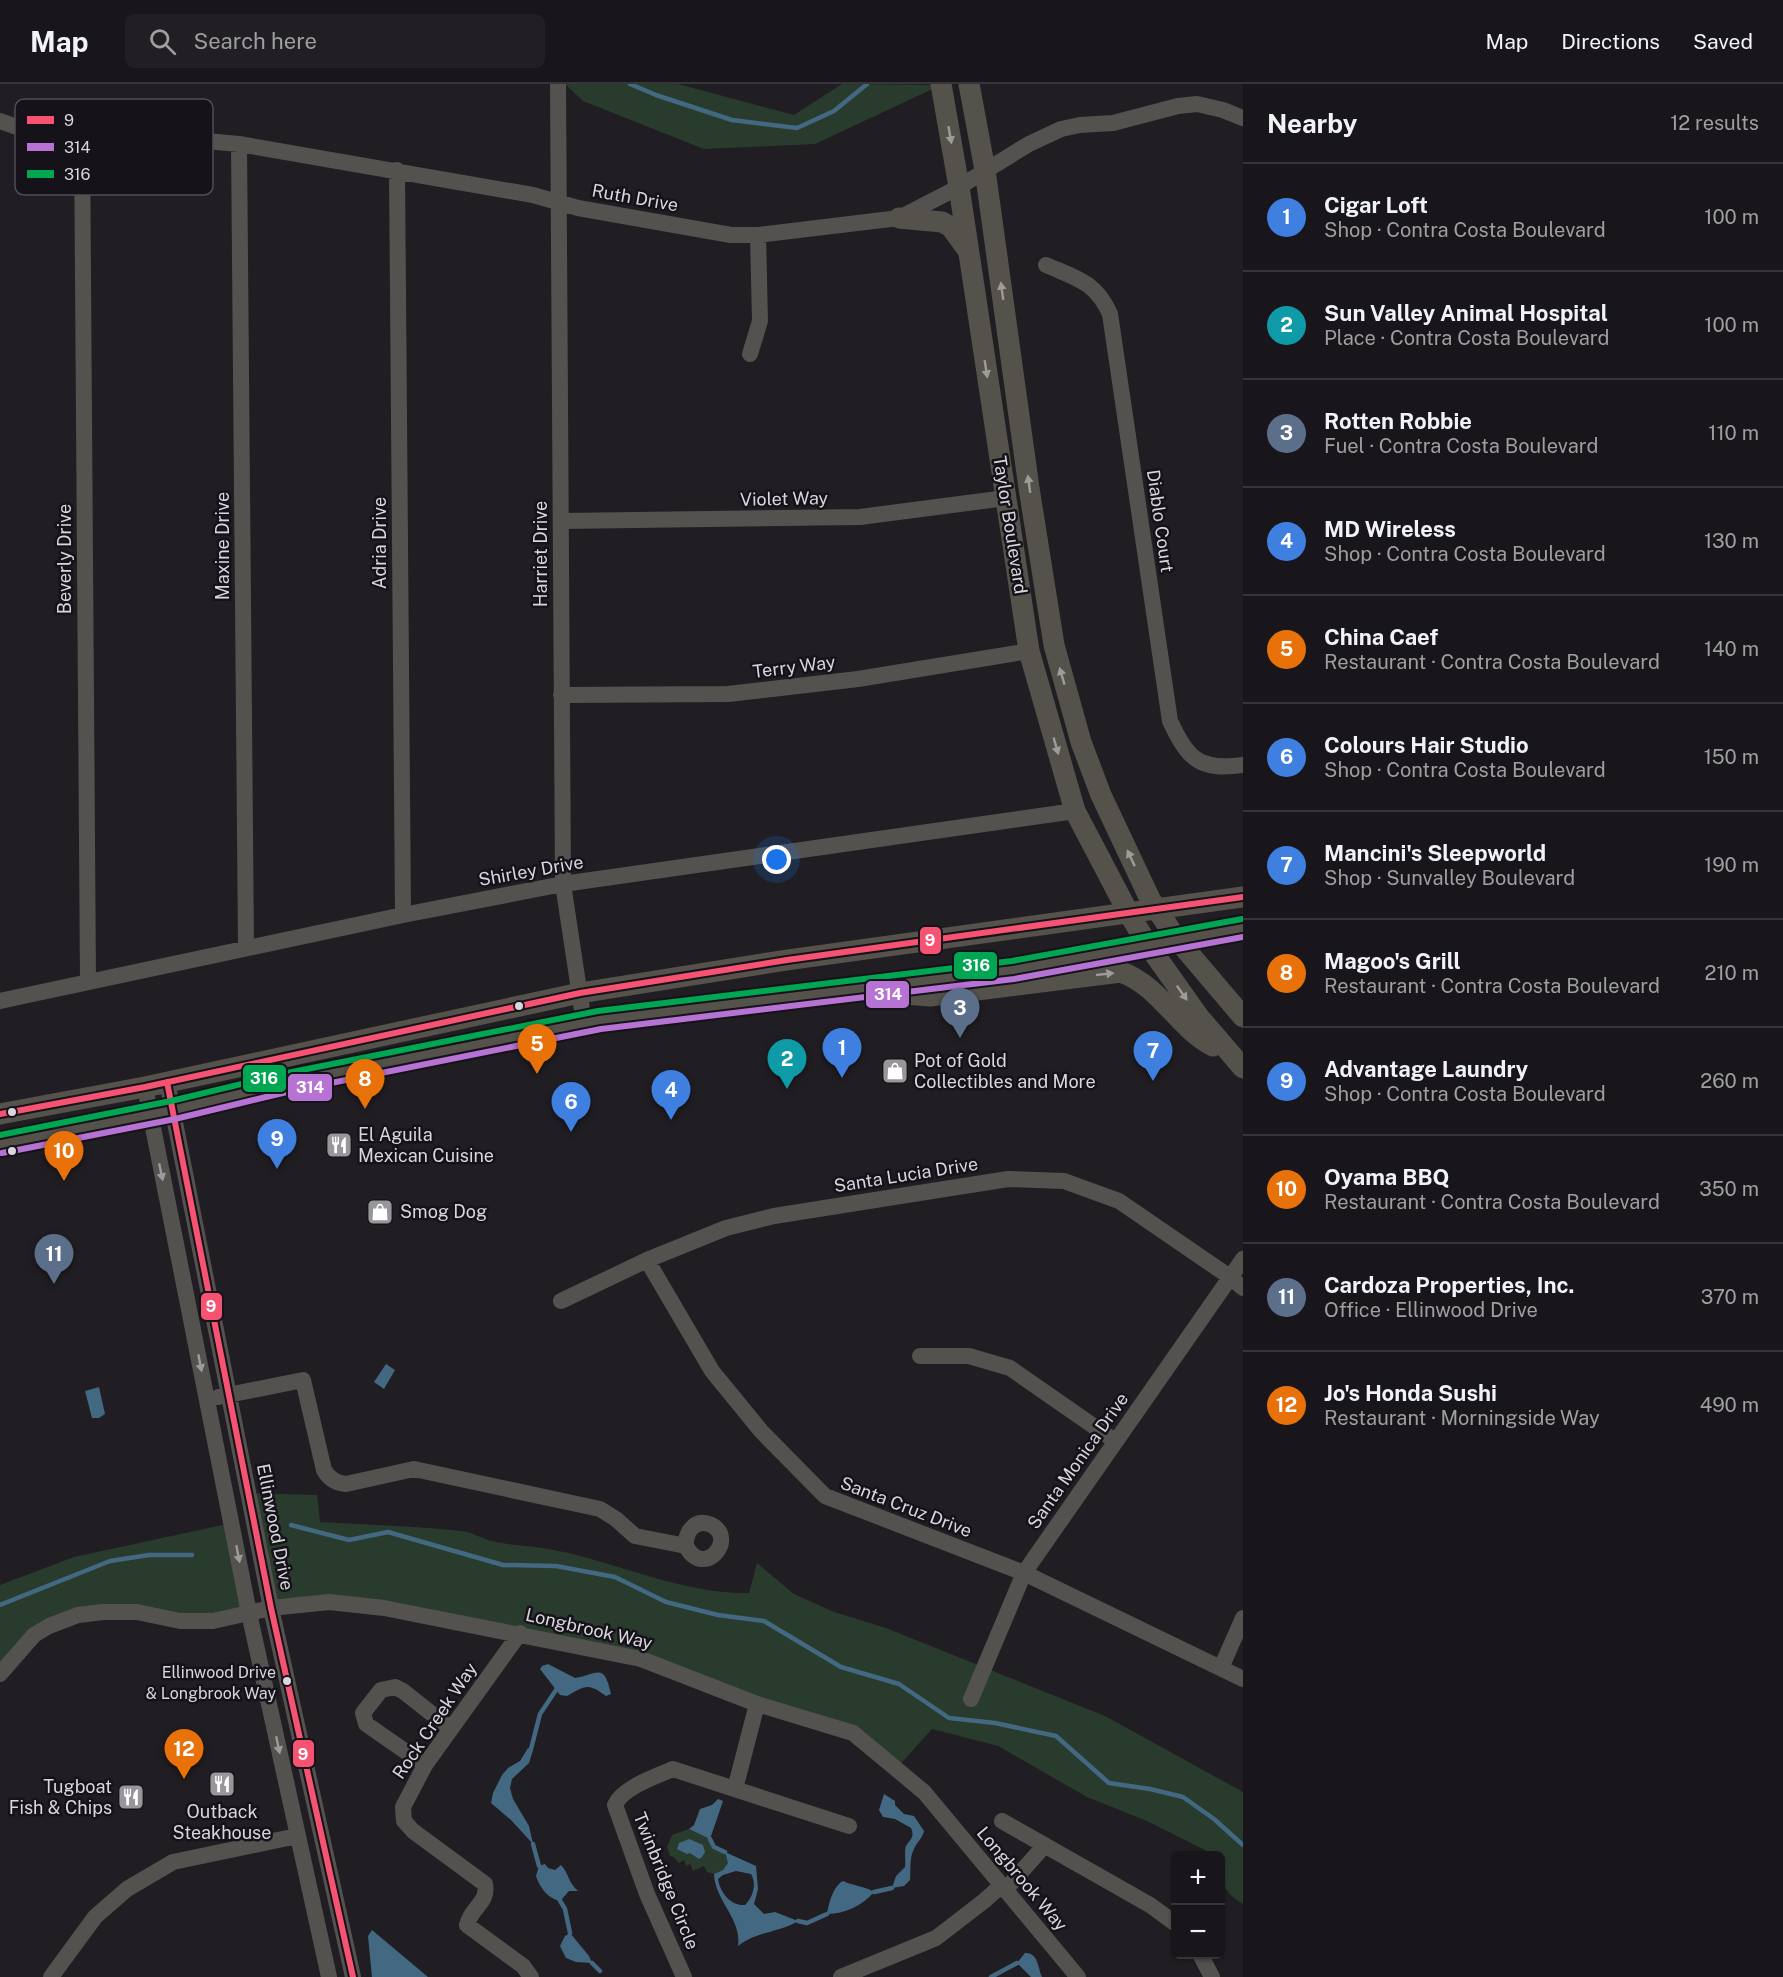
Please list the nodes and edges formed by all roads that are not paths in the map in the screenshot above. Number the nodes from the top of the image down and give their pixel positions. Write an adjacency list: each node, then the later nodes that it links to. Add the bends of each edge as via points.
1 (558, 84): 13 (street, Harriet Drive)
2 (940, 84): 11 (main road, Taylor Boulevard, one-way to 11)
3 (969, 84): 10 (main road, Taylor Boulevard)
4 (1243, 118): 10 (street, Ruth Drive, via 1197,104 1113,123 1070,127 1029,144)
5 (0, 121): 6 (street, Ruth Drive)
6 (15, 126)
7 (213, 142): 8 (street, Ruth Drive)
8 (239, 144): 9 (street, Ruth Drive); 33 (street, Maxine Drive)
9 (397, 170): 13 (street, Ruth Drive); 29 (street, Adria Drive)
10 (985, 171): 11 (street, Ruth Drive); 27 (main road, Taylor Boulevard, one-way to 10, via 1101,795 1081,742 1054,645)
11 (959, 187): 14 (street, Ruth Drive); 16 (main road, Taylor Boulevard)
12 (82, 195): 34 (street, Beverly Drive)
13 (558, 201): 15 (street, Ruth Drive, via 578,208 731,235); 20 (street, Harriet Drive)
14 (899, 218): 15 (street, Ruth Drive); 16 (main road, via 942,222 951,227)
15 (758, 235): 18 (street, via 760,321)
16 (968, 251): 19 (main road, Taylor Boulevard, one-way to 19)
17 (1046, 265): 23 (street, Diablo Court, via 1093,288 1104,298 1110,314 1170,721 1181,746 1196,760 1211,767)
18 (750, 354)
19 (1006, 498): 20 (street, Violet Way, via 860,517); 21 (main road, Taylor Boulevard)
20 (561, 521): 22 (street, Harriet Drive)
21 (1029, 651): 22 (street, Terry Way, via 858,679 728,694); 24 (main road, Taylor Boulevard, one-way to 24)
22 (561, 695): 25 (street, Harriet Drive)
23 (1243, 765)
24 (1075, 811): 25 (street, Shirley Drive); 28 (main road, Taylor Boulevard)
25 (563, 884): 29 (street, Shirley Drive); 36 (street, Harriet Drive)
26 (1243, 897): 27 (main road)
27 (1158, 909): 28 (main road); 31 (main road, Taylor Boulevard)
28 (1129, 914): 32 (main road, Taylor Boulevard); 36 (main road, via 786,960)
29 (403, 915): 33 (street, Shirley Drive)
30 (1243, 928): 31 (main road)
31 (1176, 938): 32 (main road); 38 (main road, Taylor Boulevard)
32 (1148, 945): 35 (main road, via 1022,969); 40 (main road, Taylor Boulevard, one-way to 40, via 1199,1017)
33 (246, 947): 34 (street, Shirley Drive)
34 (88, 981): 37 (street, Shirley Drive)
35 (882, 986): 39 (main road); 40 (main road, one-way to 40, via 904,994 930,996 1121,972 1147,986 1200,1039)
36 (580, 993): 39 (street, Harriet Drive); 41 (main road)
37 (0, 1001)
38 (1243, 1017)
39 (584, 1023): 43 (main road, via 289,1082)
40 (1238, 1062)
41 (167, 1082): 42 (main road); 43 (street, Ellinwood Drive)
42 (145, 1087): 44 (main road); 45 (street)
43 (173, 1110): 45 (main road); 53 (street, Ellinwood Drive)
44 (0, 1114)
45 (150, 1115): 46 (main road); 54 (street, one-way to 54)
46 (0, 1144)
47 (1243, 1259): 49 (street, Santa Monica Drive)
48 (647, 1260): 49 (street, Santa Lucia Drive, via 726,1228 774,1216 1008,1179 1064,1181 1119,1201); 51 (street, Santa Lucia Drive); 57 (street, Santa Cruz Drive, via 712,1371 761,1431 825,1496)
49 (1230, 1276): 50 (street, Santa Lucia Drive); 55 (street, Santa Monica Drive)
50 (1243, 1288)
51 (561, 1301)
52 (920, 1356): 55 (street, via 969,1356 1010,1368)
53 (229, 1395): 54 (street); 56 (street, via 303,1380 324,1470 338,1483 414,1469 600,1509 635,1536); 58 (street, Ellinwood Drive)
54 (207, 1399): 59 (street, one-way to 59)
55 (1115, 1441): 57 (street, Santa Monica Drive)
56 (686, 1546)
57 (1024, 1573): 62 (street, Santa Cruz Drive); 65 (street, Santa Monica Drive)
58 (271, 1608): 59 (street, Longbrook Way); 61 (street, Longbrook Way, via 340,1603); 79 (street, Ellinwood Drive)
59 (249, 1614): 63 (street, Longbrook Way, via 213,1621 180,1621 137,1612 103,1611 78,1616 34,1635); 72 (street, one-way to 72)
60 (1243, 1618): 62 (street)
61 (520, 1633): 66 (street, Longbrook Way, via 641,1659); 67 (street, Rock Creek Way)
62 (1221, 1668): 64 (street, Santa Cruz Drive)
63 (0, 1674)
64 (1243, 1679)
65 (971, 1699)
66 (757, 1704): 69 (street); 74 (street, Longbrook Way, via 853,1733 924,1792)
67 (451, 1729): 68 (street, Rock Creek Way); 68 (street, via 395,1687 381,1690 363,1713 366,1724)
68 (425, 1765): 80 (street, Rock Creek Way, via 403,1807 404,1821 485,1884 487,1892 469,1917 468,1925 523,1966)
69 (735, 1789): 71 (street, Twinbridge Circle); 81 (street, Twinbridge Circle, via 673,1769 618,1797 615,1805 647,1894)
70 (1002, 1821): 73 (street)
71 (849, 1826)
72 (297, 1836): 77 (street, via 173,1862 127,1889 95,1917); 78 (street)
73 (1045, 1845): 74 (street); 75 (street)
74 (1004, 1887): 82 (street, via 936,1938); 83 (street, Longbrook Way)
75 (1171, 1920)
76 (1203, 1959): 84 (street)
77 (55, 1975)
78 (328, 1977)
79 (353, 1977)
80 (531, 1977)
81 (684, 1977)
82 (841, 1977)
83 (1078, 1977)
84 (1212, 1977)

